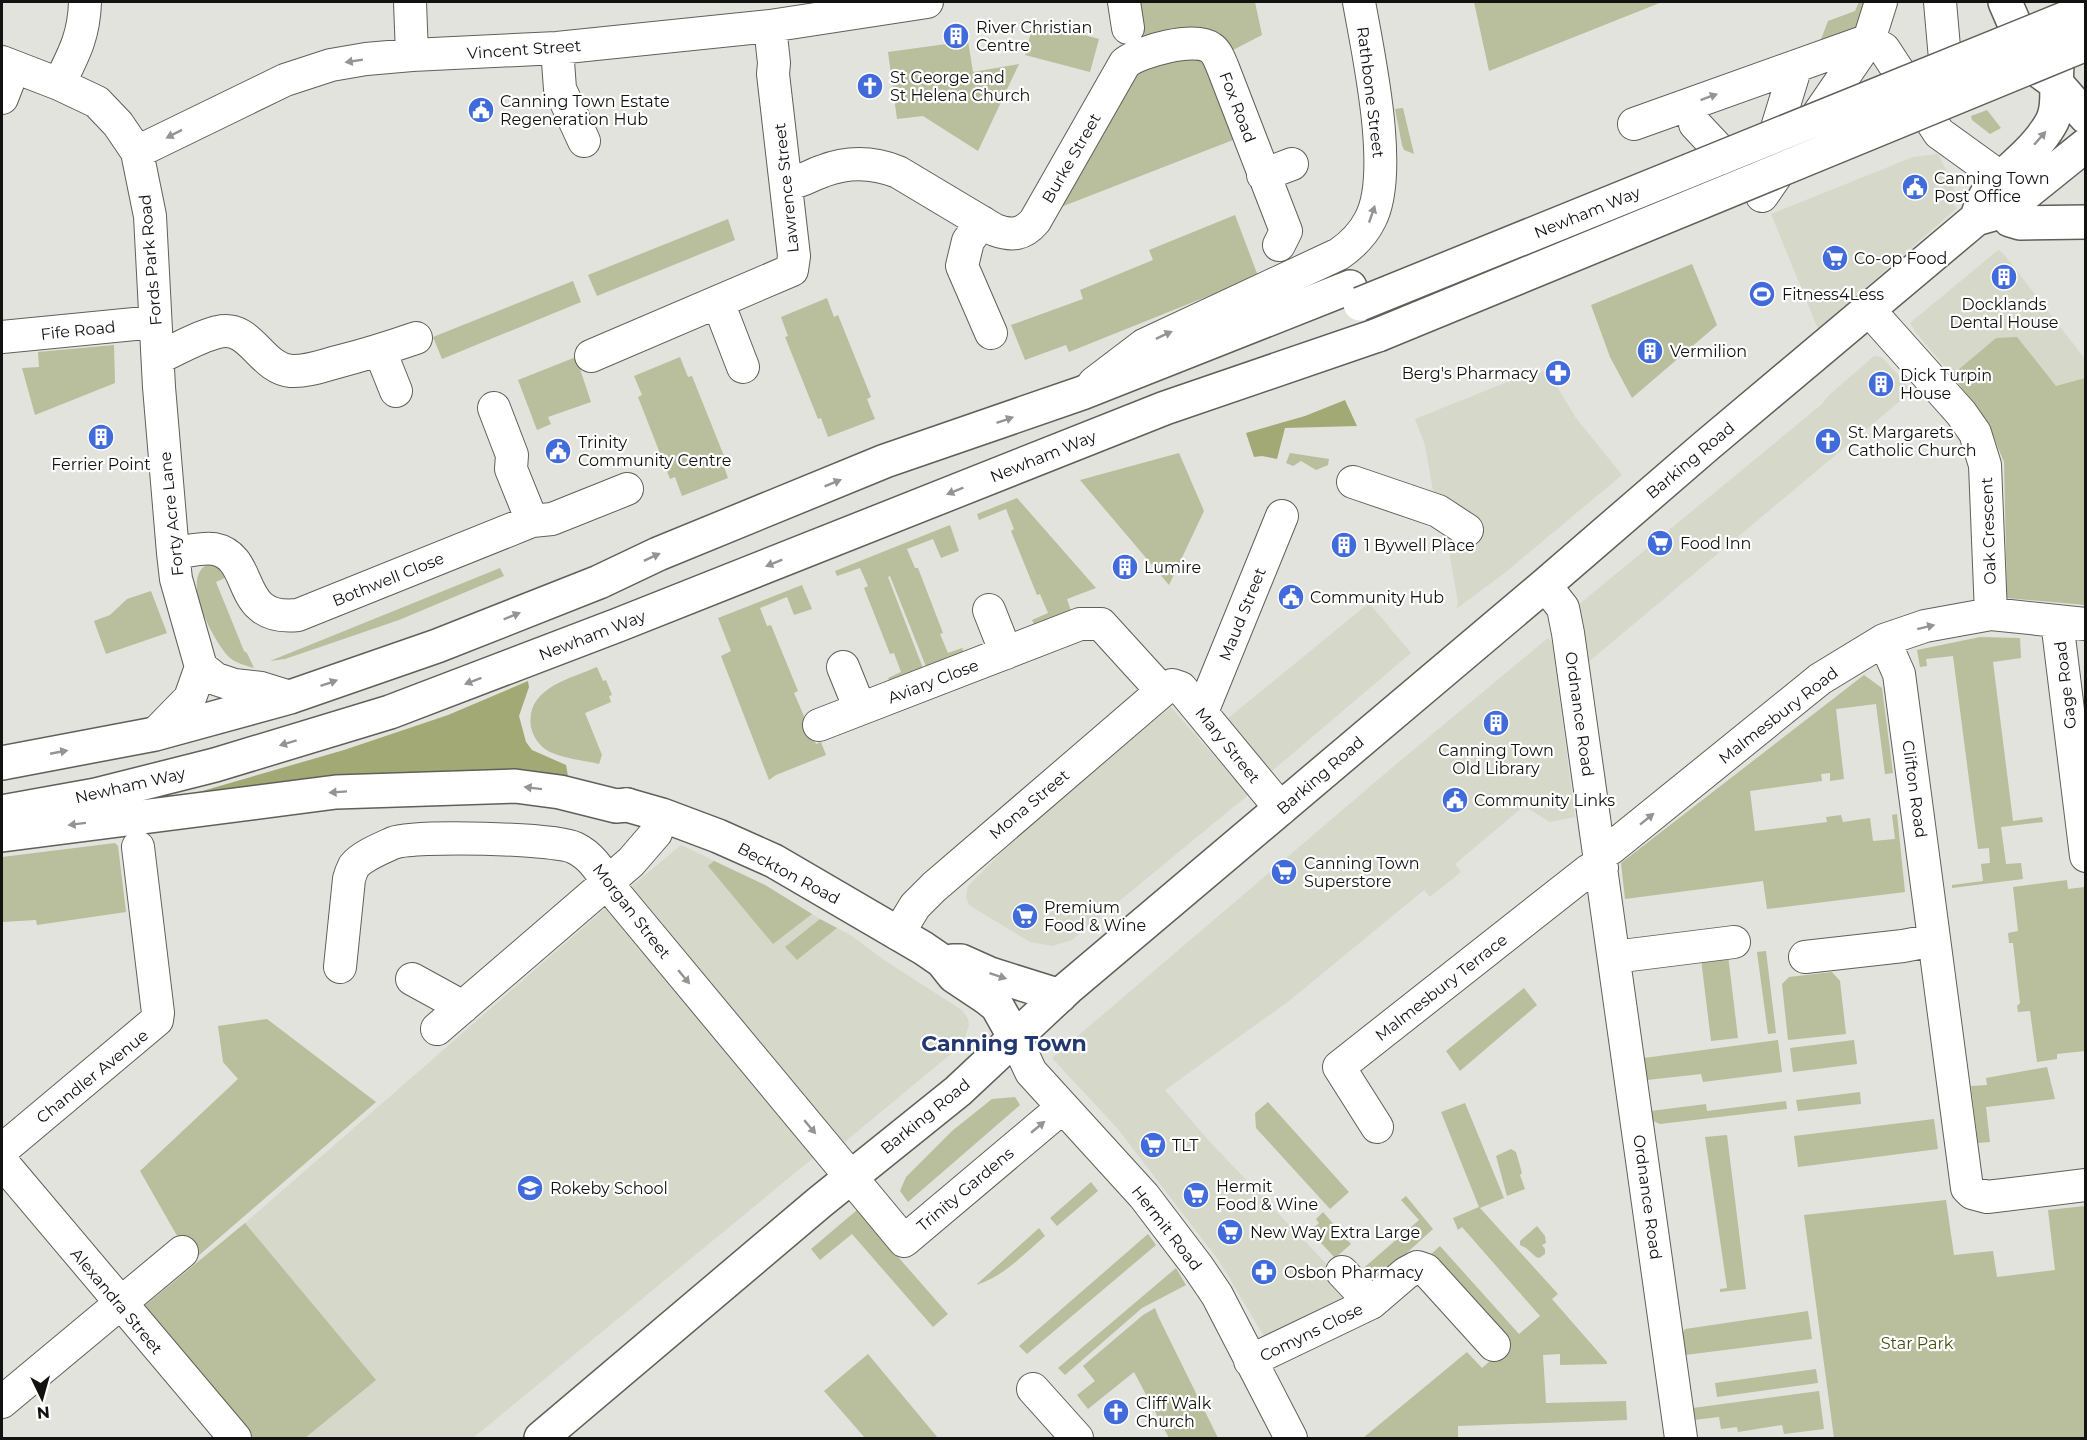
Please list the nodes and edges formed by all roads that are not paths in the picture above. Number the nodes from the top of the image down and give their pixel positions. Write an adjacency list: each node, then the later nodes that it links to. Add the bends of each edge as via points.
1 (85, 2): 21 (street, via 78,46)
2 (410, 2): 17 (street)
3 (927, 2): 12 (street, Vincent Street)
4 (1359, 2): 39 (street, Rathbone Street, one-way to 4, via 1356,240 1371,219 1380,184 1375,99)
5 (1881, 2): 14 (street)
6 (1939, 2): 26 (street, via 1950,113)
7 (2005, 2): 20 (main road, via 2028,55 2040,71)
8 (2054, 2): 41 (main road, Newham Way)
9 (2073, 2): 20 (main road, Barking Road, via 2057,67)
10 (2085, 10): 41 (main road, Newham Way, bridge)
11 (2085, 25): 41 (main road, Newham Way)
12 (770, 26): 16 (street, Vincent Street); 34 (street, Lawrence Street)
13 (1133, 27): 32 (street, Fox Road, via 1210,47 1223,68); 36 (street, Burke Street, via 1133,57 1125,63 1035,221 1018,234 1006,234)
14 (1869, 40): 19 (street); 26 (street, via 1884,49); 33 (street)
15 (2085, 44): 41 (main road, Newham Way, bridge)
16 (557, 48): 17 (street, Vincent Street); 27 (street, via 560,89)
17 (412, 55): 29 (street, Vincent Street, one-way to 29, via 331,64 285,80)
18 (8, 64): 21 (street, Fords Park Road); 22 (street)
19 (1796, 66): 24 (street, one-way to 19); 33 (street)
20 (2071, 82): 23 (main road); 35 (main road, Barking Road, one-way to 20, via 1988,191 2043,136)
21 (59, 84): 29 (street, Fords Park Road, via 97,102 118,123)
22 (2, 98)
23 (2085, 117)
24 (1634, 124)
25 (1695, 124): 33 (street)
26 (1929, 137): 31 (street)
27 (584, 141)
28 (2085, 145): 35 (main road)
29 (137, 152): 43 (street, Fords Park Road, via 150,216)
30 (1293, 165): 32 (street)
31 (1993, 172)
32 (1263, 175): 38 (street, Fox Road)
33 (1773, 177)
34 (787, 184): 36 (street, Burke Street, via 802,182 823,170 865,163 898,172); 40 (street, Lawrence Street, via 792,270)
35 (1990, 215): 37 (main road, via 2020,223); 42 (main road, Barking Road)
36 (982, 222): 44 (street, via 968,241 962,266)
37 (2085, 222)
38 (1282, 238)
39 (1319, 264): 52 (street, Newham Way, one-way to 39, via 1144,345)
40 (718, 302): 48 (street, Lawrence Street); 50 (street)
41 (1364, 310): 52 (main road, Newham Way); 76 (main road, Newham Way, one-way to 76, via 1165,408 618,626 390,712 215,765 96,795)
42 (1869, 310): 60 (main road, Barking Road); 62 (street, Oak Crescent, via 1976,433 1985,465)
43 (155, 322): 45 (street, Fife Road); 49 (street, Fords Park Road)
44 (991, 333)
45 (2, 337)
46 (416, 338): 47 (street)
47 (380, 351): 49 (street, via 289,370 267,360 242,335 224,331); 51 (street)
48 (591, 356)
49 (158, 357): 59 (street, Forty Acre Lane)
50 (743, 367)
51 (396, 390)
52 (1082, 393): 69 (main road, Newham Way, one-way to 52, via 437,646 885,461)
53 (494, 408): 57 (street)
54 (1353, 482): 58 (street, via 1438,511)
55 (627, 489): 57 (street, Bothwell Close, via 552,519)
56 (1282, 516): 71 (street, Maud Street)
57 (531, 521): 59 (street, Bothwell Close, via 298,615 271,614 261,608 235,561 225,554 214,549)
58 (1467, 530)
59 (172, 553): 66 (street, Forty Acre Lane)
60 (1545, 585): 75 (main road, Barking Road); 81 (street, Ordnance Road, via 1563,608)
61 (989, 610): 65 (street)
62 (1991, 614): 63 (street, Malmesbury Road); 64 (street, Malmesbury Road, one-way to 62, via 1925,626)
63 (2071, 622): 80 (street, Gage Road)
64 (1884, 640): 81 (street, Malmesbury Road, one-way to 64, via 1820,679); 84 (street, Clifton Road, via 1899,674)
65 (1006, 653): 68 (street, Aviary Close, via 1080,624 1101,624); 70 (street, Aviary Close)
66 (201, 667): 69 (street, via 216,679); 73 (street, via 190,698)
67 (843, 667): 70 (street)
68 (1167, 688): 71 (street, Mary Street, via 1181,688); 83 (street, Mona Street, via 934,887 915,906)
69 (290, 697): 73 (main road, Newham Way)
70 (861, 709): 72 (street, Aviary Close)
71 (1202, 712): 75 (street, Mary Street)
72 (819, 725)
73 (155, 734): 74 (main road, Newham Way, one-way to 73)
74 (2, 763)
75 (1281, 809): 91 (main road, Barking Road)
76 (2, 812)
77 (662, 815): 78 (main road, Beckton Road, one-way to 78, via 627,805 515,786 336,792); 82 (street, via 656,833); 83 (main road, Beckton Road, via 774,861)
78 (2, 835)
79 (138, 847): 97 (street, Chandler Avenue, via 158,1020)
80 (2085, 856)
81 (1600, 859): 86 (street, Ordnance Road); 96 (street, Malmesbury Terrace, via 1339,1067)
82 (608, 883): 89 (street, Morgan Street, via 593,861 574,848 495,839 395,842 354,866 349,879); 92 (street); 99 (street, Morgan Street, one-way to 99)
83 (898, 934): 88 (main road, Beckton Road)
84 (1934, 940): 87 (street); 100 (street, Clifton Road, via 1967,1188 1988,1197)
85 (1734, 942): 86 (street)
86 (1614, 957): 113 (street, Ordnance Road)
87 (1805, 957)
88 (942, 961): 91 (main road, Beckton Road, one-way to 91, via 961,961); 94 (main road, Beckton Road, via 954,976 997,1006)
89 (340, 967)
90 (412, 979): 92 (street)
91 (1060, 996): 94 (main road, Barking Road)
92 (463, 1007): 93 (street)
93 (437, 1029)
94 (1015, 1038): 95 (street, Hermit Road, via 1030,1072); 99 (main road, Barking Road, via 958,1091)
95 (1063, 1107): 99 (street, Trinity Gardens, one-way to 95, via 904,1241); 106 (street, Hermit Road, via 1144,1196 1198,1267)
96 (1377, 1127)
97 (2, 1150)
98 (2, 1162): 104 (street, Alexandra Street)
99 (852, 1176): 110 (main road, Barking Road)
100 (2085, 1185)
101 (182, 1252): 104 (street)
102 (1342, 1272): 103 (street, Comyns Close)
103 (1371, 1303): 105 (street, Comyns Close, via 1406,1273 1417,1267 1425,1269); 106 (street, Comyns Close)
104 (119, 1304): 108 (street); 109 (street, Alexandra Street)
105 (1494, 1345)
106 (1250, 1361): 112 (street, Hermit Road)
107 (1033, 1389): 111 (street)
108 (2, 1402)
109 (230, 1437)
110 (542, 1438)
111 (1077, 1438)
112 (1291, 1438)
113 (1681, 1438)

